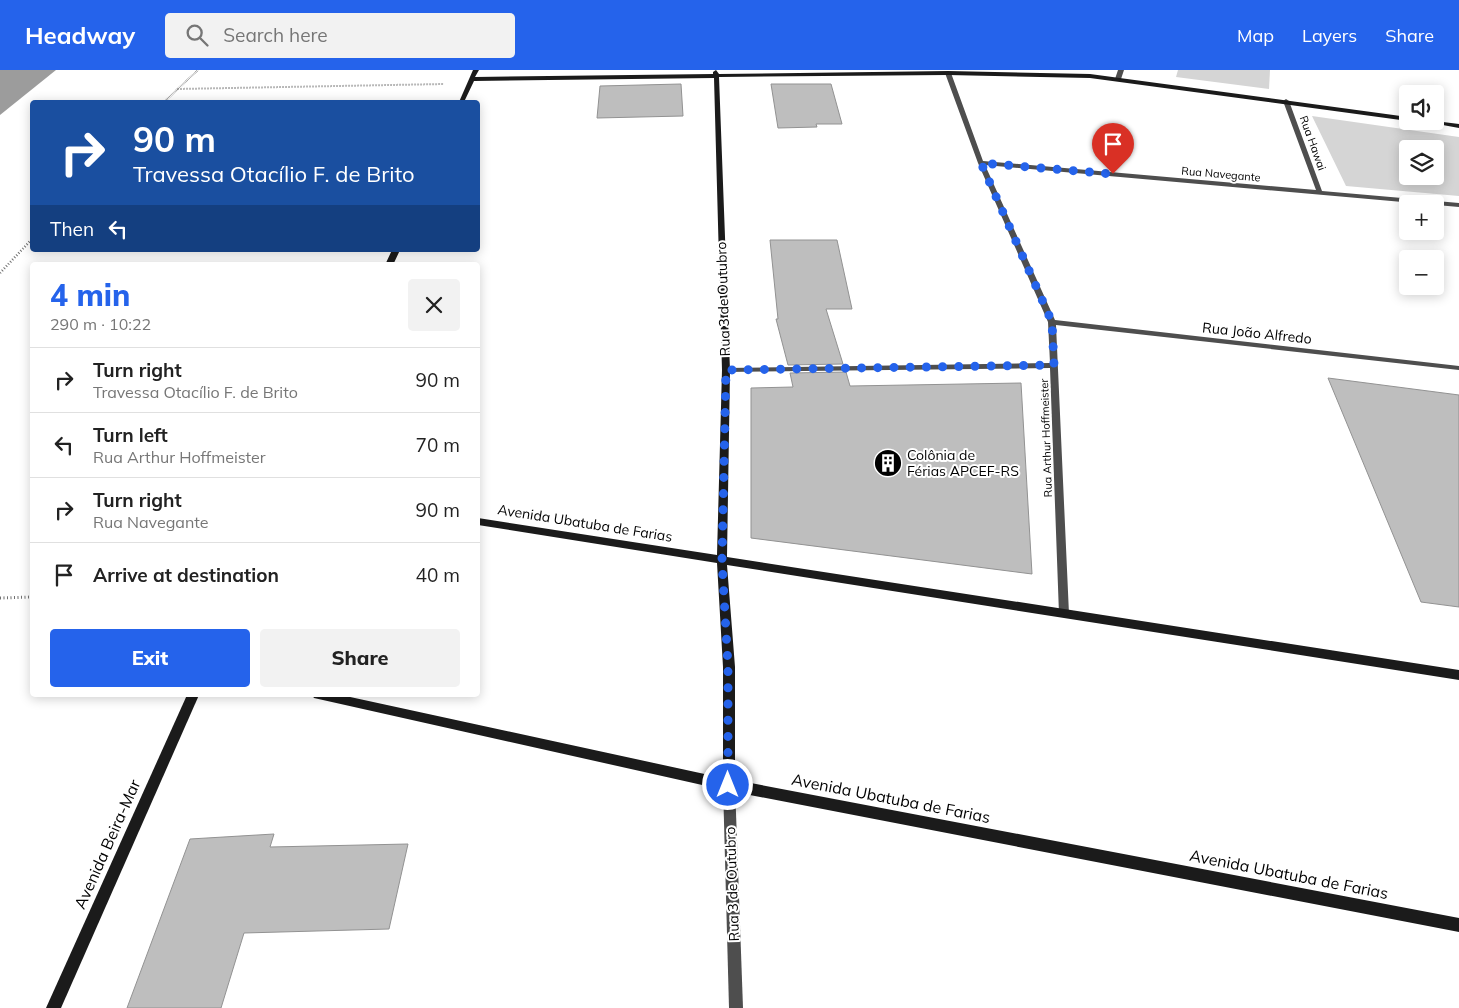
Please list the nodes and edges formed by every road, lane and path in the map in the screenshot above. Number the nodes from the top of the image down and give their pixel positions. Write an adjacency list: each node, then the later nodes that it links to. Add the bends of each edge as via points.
1 (198, 70): 8 (path)
2 (476, 70): 7 (street)
3 (1121, 70): 6 (street)
4 (716, 73): 5 (street); 7 (street); 23 (street, Rua 3 de Outubro)
5 (948, 73): 6 (street, via 1021,73); 15 (street, Rua Arthur Hoffmeister)
6 (1118, 79): 11 (street)
7 (470, 82): 8 (path); 10 (street)
8 (177, 89): 9 (path)
9 (166, 100)
10 (462, 100)
11 (1286, 101): 12 (street); 16 (street, Rua Hawai)
12 (1399, 118)
13 (1444, 124): 14 (street)
14 (1459, 126)
15 (981, 163): 16 (street, Rua Navegante); 20 (street, Rua Arthur Hoffmeister)
16 (1320, 192): 17 (street, Rua Navegante)
17 (1459, 205)
18 (30, 241): 19 (path)
19 (0, 272)
20 (1052, 322): 21 (street, Rua Arthur Hoffmeister); 22 (street, Rua João Alfredo)
21 (1054, 365): 23 (street); 28 (street, Rua Arthur Hoffmeister)
22 (1459, 368)
23 (726, 370): 25 (street, Rua 3 de Outubro)
24 (480, 522): 25 (street, Avenida Ubatuba de Farias)
25 (722, 561): 28 (street, Avenida Ubatuba de Farias); 32 (street, Rua 3 de Outubro, via 728,666)
26 (30, 597): 27 (path)
27 (0, 598)
28 (1064, 614): 29 (street, Avenida Ubatuba de Farias)
29 (1459, 675)
30 (192, 697): 34 (street, Avenida Beira-Mar)
31 (327, 697): 32 (street, Avenida Ubatuba de Farias)
32 (728, 785): 33 (street, Avenida Ubatuba de Farias); 35 (street, Rua 3 de Outubro)
33 (1459, 925)
34 (52, 1008)
35 (736, 1008)

